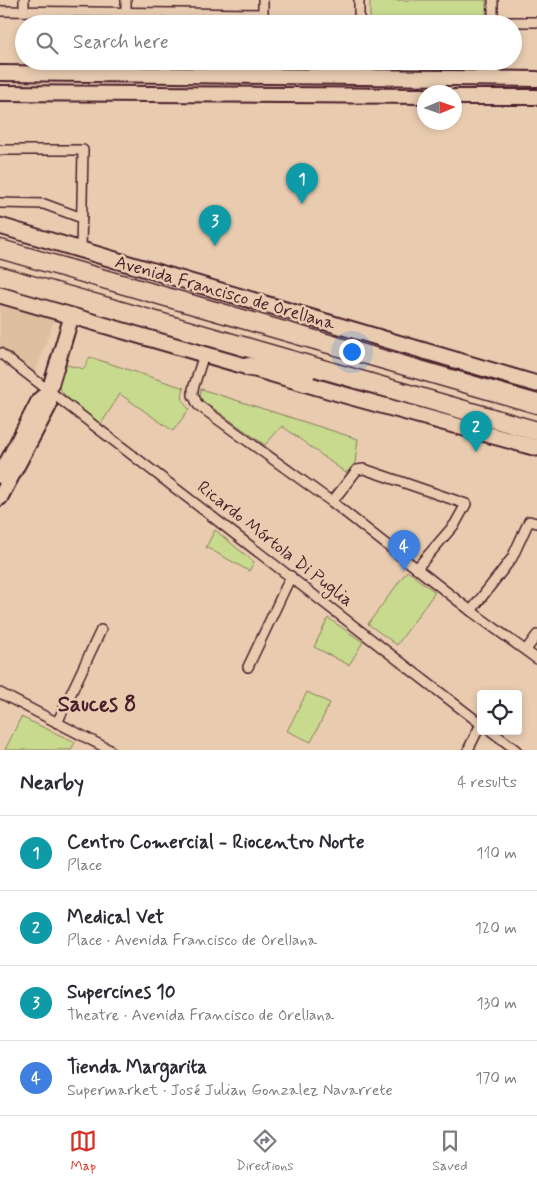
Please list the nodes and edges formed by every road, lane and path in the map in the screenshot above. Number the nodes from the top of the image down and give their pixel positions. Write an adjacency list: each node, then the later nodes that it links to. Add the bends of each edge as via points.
1 (24, 0): 7 (street)
2 (126, 0): 8 (street)
3 (263, 0): 9 (street)
4 (359, 0): 10 (street)
5 (493, 0): 11 (street)
6 (0, 11): 7 (street)
7 (24, 11): 8 (street)
8 (126, 12): 9 (street)
9 (263, 14)
10 (358, 15)
11 (493, 15)
12 (522, 22): 13 (street)
13 (537, 22)
14 (263, 70): 18 (street)
15 (358, 70): 19 (street)
16 (493, 70): 20 (street)
17 (0, 73): 18 (street)
18 (263, 76): 19 (street)
19 (358, 77): 20 (street)
20 (493, 79): 21 (street)
21 (534, 79): 24 (street)
22 (0, 93): 23 (street)
23 (417, 96)
24 (534, 96): 25 (street)
25 (462, 97)
26 (0, 150): 28 (street, via 83,150)
27 (0, 203): 28 (street, via 44,204)
28 (82, 218): 31 (street)
29 (0, 226): 31 (main road, Avenida Francisco de Orellana)
30 (0, 250): 41 (highway, Avenida Francisco de Orellana)
31 (81, 251): 39 (main road, Avenida Francisco de Orellana)
32 (0, 276): 38 (highway)
33 (0, 295): 34 (main road)
34 (72, 316): 36 (main road); 40 (street)
35 (0, 353): 40 (street, Ricardo Mórtola Di Puglia)
36 (204, 354): 37 (main road); 48 (street, via 194,389 198,405)
37 (249, 367): 38 (highway); 45 (main road)
38 (354, 378): 42 (highway)
39 (537, 384)
40 (49, 391): 46 (street, via 39,400); 47 (street, via 49,406); 51 (street, Ricardo Mórtola Di Puglia)
41 (537, 404)
42 (507, 423): 43 (highway); 44 (highway)
43 (537, 431)
44 (537, 440)
45 (537, 448)
46 (0, 476)
47 (0, 498)
48 (332, 502): 50 (street); 50 (street, via 360,469 466,504 455,524)
49 (537, 523): 52 (street, via 529,521 512,558)
50 (417, 568): 52 (street)
51 (291, 576): 57 (street); 59 (street, Ricardo Mórtola Di Puglia)
52 (471, 611): 55 (street)
53 (102, 630): 60 (street)
54 (537, 635): 55 (street)
55 (526, 650): 56 (street)
56 (537, 659)
57 (248, 666)
58 (0, 693): 60 (street)
59 (477, 721)
60 (57, 723): 63 (street)
61 (477, 732): 64 (street)
62 (496, 735): 65 (street)
63 (110, 750)
64 (468, 750)
65 (516, 750)

